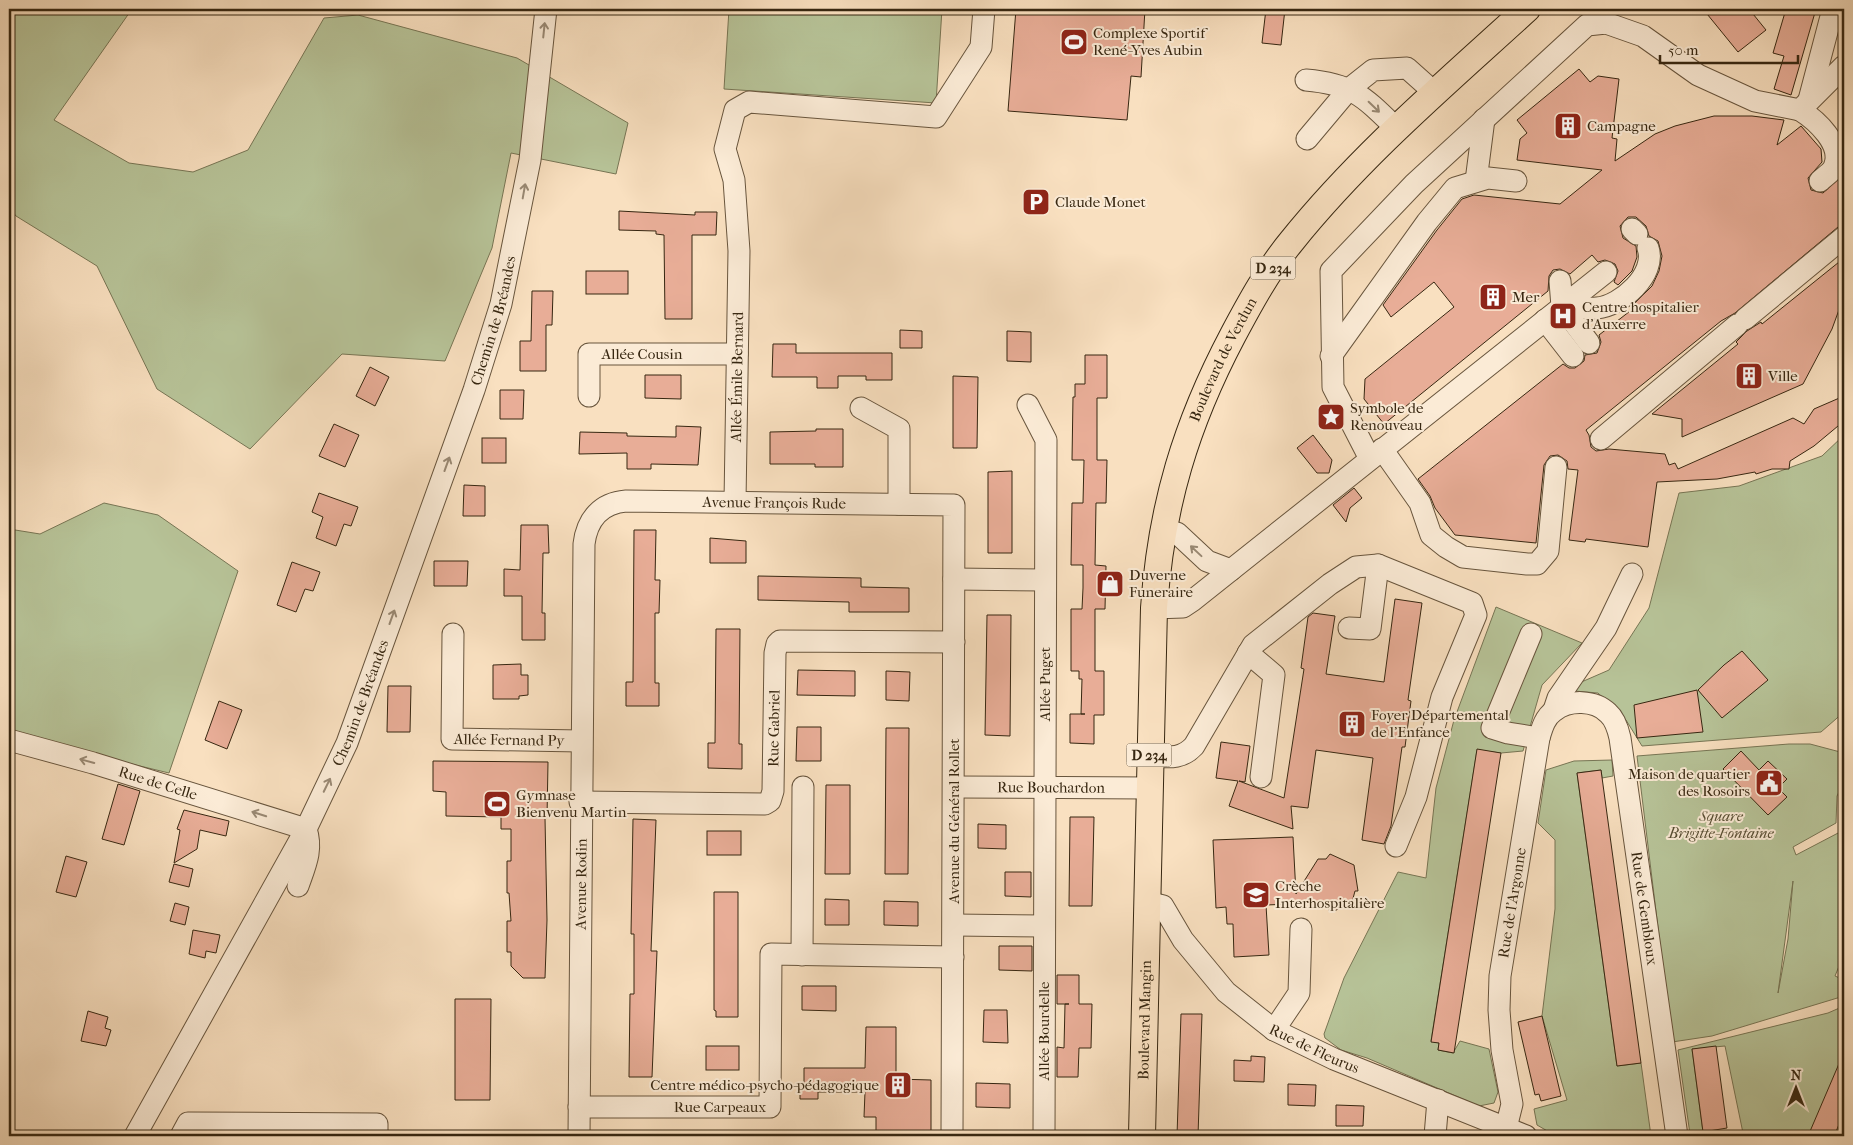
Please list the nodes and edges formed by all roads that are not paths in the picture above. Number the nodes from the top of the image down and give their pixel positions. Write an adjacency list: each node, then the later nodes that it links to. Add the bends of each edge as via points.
1 (546, 9): 57 (street, Chemin de Bréandes, one-way to 1, via 347,743 474,390 501,304 530,160)
2 (984, 9): 22 (street, Allée Émile Bernard, via 981,47 936,117 749,102 735,110 725,150 734,180 739,251)
3 (1527, 9): 8 (main road, Boulevard de Verdun / D 234)
4 (1833, 9): 9 (street)
5 (1844, 66): 9 (street)
6 (1306, 80): 7 (street, via 1332,82)
7 (1349, 89): 8 (street, via 1373,70 1407,68); 11 (street, one-way to 11, via 1369,102); 12 (street)
8 (1435, 93): 11 (main road, Boulevard de Verdun / D 234)
9 (1804, 105): 10 (street, via 1755,101 1698,75 1643,36 1606,23 1587,25); 14 (street, via 1834,146 1834,169)
10 (1484, 119): 13 (street); 23 (street, via 1414,184 1331,271)
11 (1397, 129): 34 (main road, Boulevard de Verdun / D 234, via 1290,242 1252,299 1199,404 1181,456)
12 (1307, 139)
13 (1476, 180): 15 (street); 23 (street, via 1454,188 1420,240)
14 (1820, 180)
15 (1516, 181)
16 (1639, 237): 20 (street, via 1650,259 1635,285 1618,302 1598,308)
17 (1844, 237): 27 (street)
18 (1606, 272): 20 (street)
19 (1560, 281): 20 (street)
20 (1562, 307): 21 (street); 21 (street, via 1581,350)
21 (1545, 320): 28 (street)
22 (737, 354): 24 (street, Allée Cousin, via 589,354); 30 (street, Allée Émile Bernard)
23 (1331, 356): 28 (street, via 1333,387)
24 (589, 396)
25 (1028, 405): 39 (street, Allée Puget, via 1046,440)
26 (860, 408): 31 (street, via 899,429)
27 (1601, 439)
28 (1376, 454): 29 (street, via 1420,503 1431,535 1446,547 1463,557 1527,564 1537,564 1548,551); 36 (street)
29 (1556, 467)
30 (734, 502): 31 (street, Avenue François Rude); 33 (street, Avenue François Rude, via 621,502 605,506)
31 (899, 504): 32 (street, Avenue François Rude)
32 (954, 505): 38 (street, Avenue du Général Rollet)
33 (596, 513): 49 (street, Avenue Rodin, via 585,532 584,544)
34 (1162, 530): 36 (street, one-way to 34, via 1207,561 1177,533); 40 (main road, Boulevard de Verdun / D 234)
35 (1378, 565): 41 (street, via 1370,630); 45 (street, via 1356,567 1330,584 1253,645); 58 (street, via 1472,603 1476,614 1442,697 1416,797)
36 (1231, 570): 40 (street, via 1183,607)
37 (1632, 574): 46 (street, Rue de l'Argonne, via 1606,628 1558,698)
38 (954, 580): 39 (street); 44 (street, Avenue du Général Rollet)
39 (1045, 580): 54 (street, Allée Puget)
40 (1154, 608): 50 (main road, D 234)
41 (1349, 628)
42 (453, 634): 49 (street, Allée Fernand Py, via 452,739)
43 (1531, 634): 47 (street, via 1492,728)
44 (954, 642): 53 (street, Avenue du Général Rollet); 56 (street, Rue Gabriel, via 785,640 777,644 773,792 765,804)
45 (1248, 653): 50 (street, via 1188,753 1178,757); 51 (street, via 1274,675)
46 (1554, 710): 47 (street, Rue de l'Argonne, via 1545,721); 79 (street, Rue de Gembloux, via 1580,702 1596,705 1609,713 1620,738)
47 (1539, 738): 69 (street, Rue de l'Argonne, via 1500,976 1502,1050 1512,1104)
48 (9, 740): 57 (street, Rue de Celle, one-way to 48, via 93,762)
49 (581, 741): 56 (street, Avenue Rodin)
50 (1149, 756): 55 (main road, D 234)
51 (1261, 778)
52 (803, 787): 64 (street)
53 (955, 787): 54 (street, Rue Bouchardon); 61 (street, Avenue du Général Rollet)
54 (1045, 788): 55 (street, Rue Bouchardon); 62 (street, Allée Bourdelle)
55 (1149, 788): 60 (main road, D 234)
56 (580, 802): 68 (street, Avenue Rodin)
57 (306, 829): 59 (street, via 310,842 308,857); 70 (street, Chemin de Bréandes)
58 (1396, 846)
59 (298, 886)
60 (1147, 902): 66 (street, Rue de Fleurus, via 1162,906 1184,940 1226,992); 76 (main road, Boulevard Mangin / D 234)
61 (954, 924): 62 (street); 65 (street, Avenue du Général Rollet)
62 (1044, 926): 75 (street, Allée Bourdelle)
63 (1301, 929): 66 (street, via 1299,993)
64 (802, 955): 65 (street, Rue Carpeaux); 68 (street, Rue Carpeaux, via 772,954 770,1107)
65 (954, 957): 74 (street, Avenue du Général Rollet)
66 (1274, 1030): 67 (street, Rue de Fleurus, via 1334,1060)
67 (1438, 1100): 69 (street, Rue de Fleurus); 77 (street)
68 (579, 1107): 73 (street, Avenue Rodin)
69 (1506, 1128): 78 (street, Rue de Fleurus)
70 (135, 1136)
71 (181, 1136): 72 (street, via 188,1123 378,1124)
72 (377, 1136)
73 (579, 1136)
74 (952, 1136)
75 (1044, 1136)
76 (1142, 1136)
77 (1435, 1136)
78 (1526, 1136)
79 (1677, 1136)

